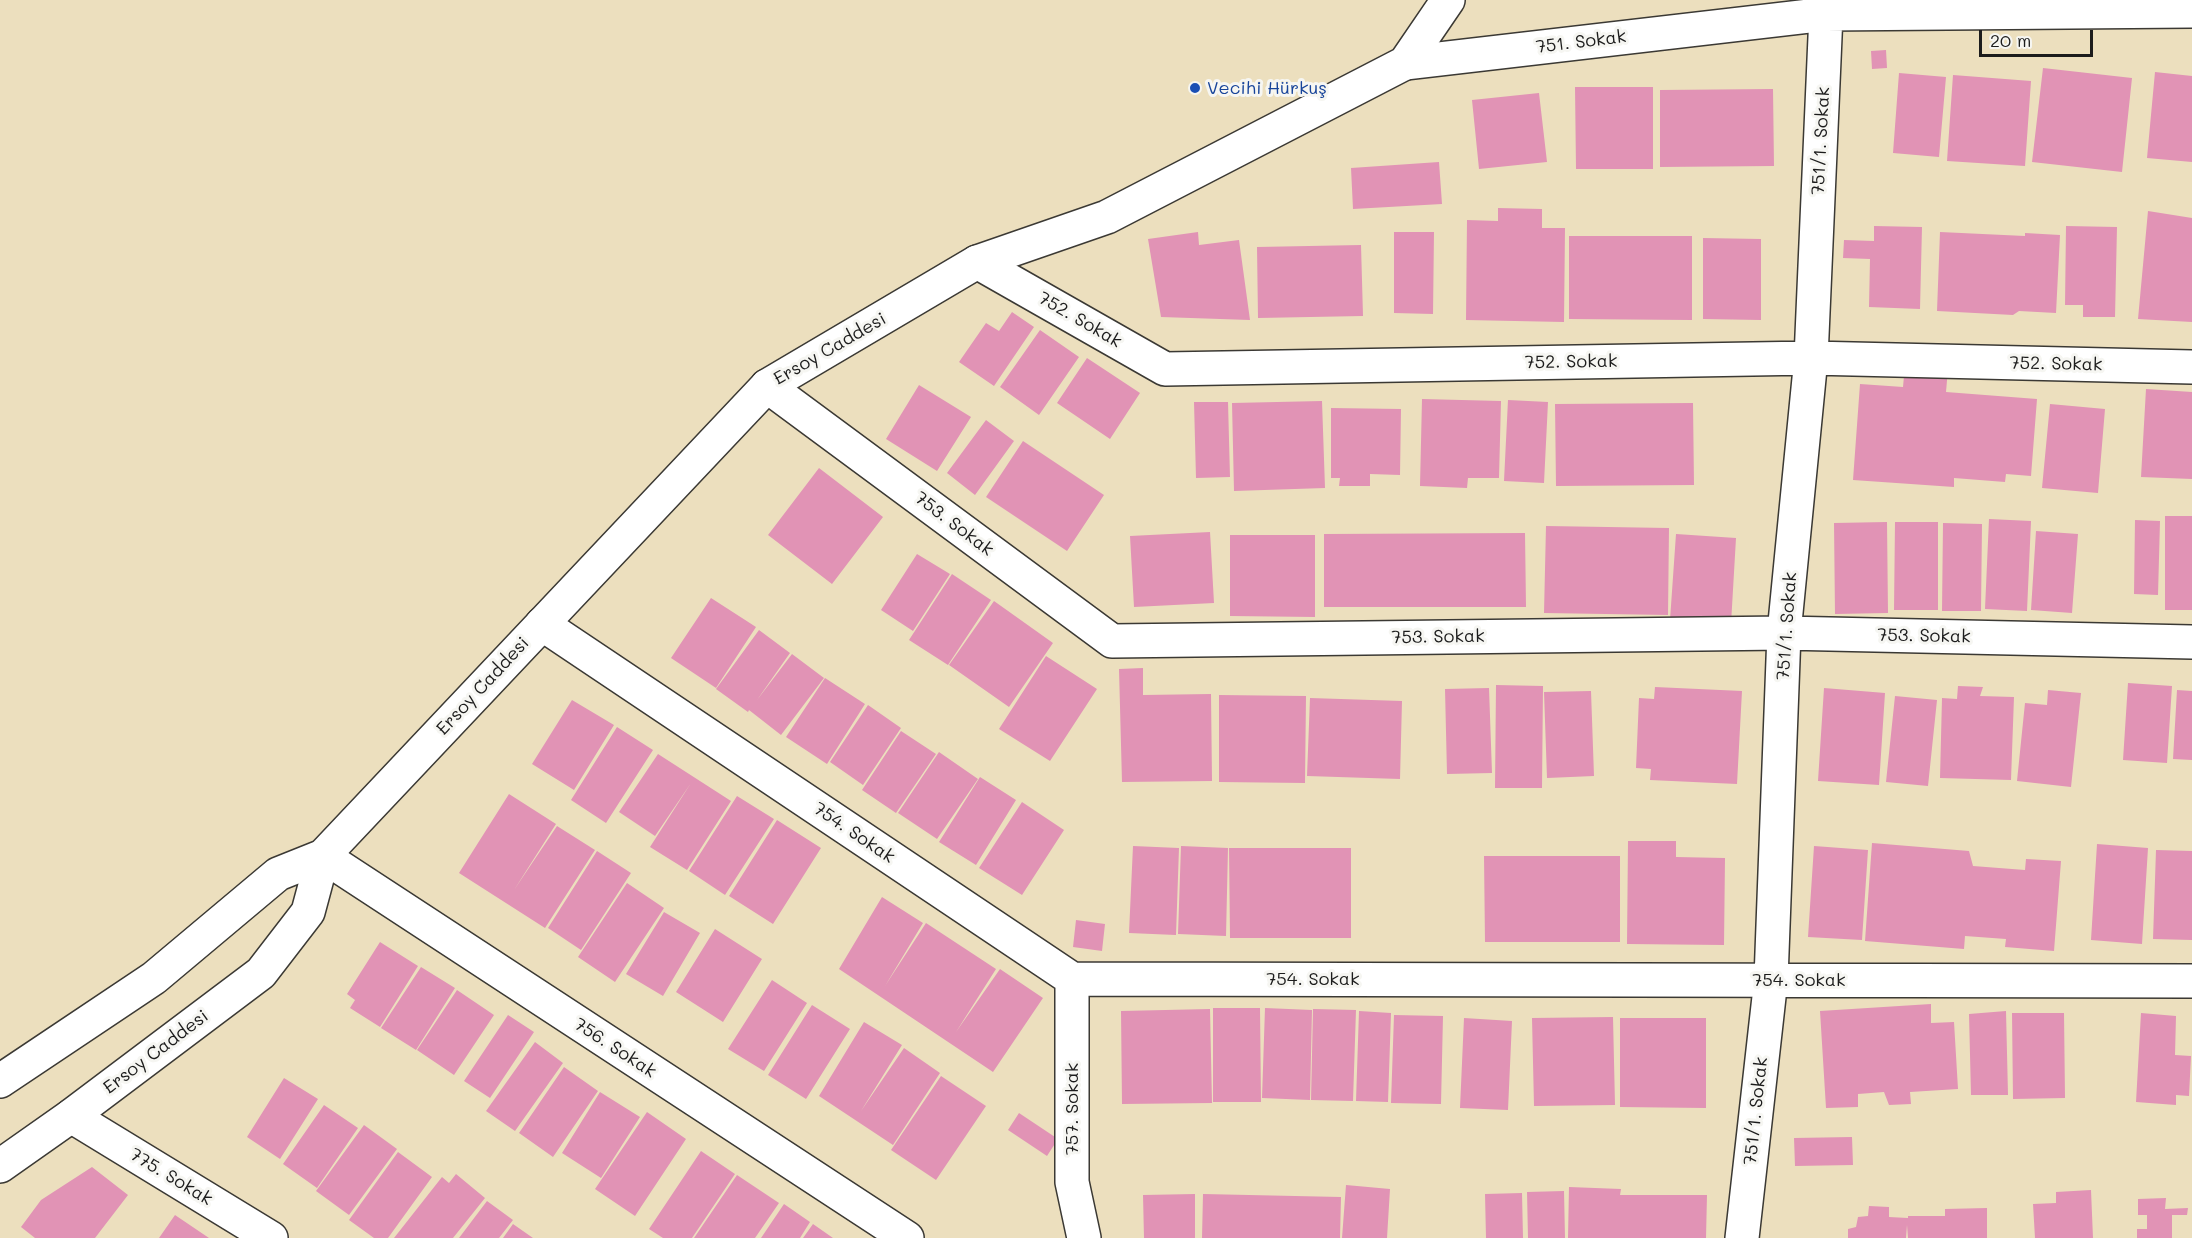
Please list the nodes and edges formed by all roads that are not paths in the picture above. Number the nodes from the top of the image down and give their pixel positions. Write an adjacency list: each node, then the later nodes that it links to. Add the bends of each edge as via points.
1 (1448, 0): 5 (street, Ersoy Caddesi)
2 (1744, 10): 4 (street, 751. Sokak); 5 (street, 751. Sokak)
3 (2192, 11): 4 (street, 751. Sokak)
4 (1826, 14): 7 (street, 751/1. Sokak)
5 (1405, 63): 6 (street, Ersoy Caddesi, via 1107,217)
6 (977, 262): 7 (street, 752. Sokak, via 1165,369); 9 (street, Ersoy Caddesi)
7 (1811, 358): 8 (street, 752. Sokak); 11 (street, 751/1. Sokak)
8 (2192, 367)
9 (767, 386): 10 (street, Ersoy Caddesi); 11 (street, 753. Sokak, via 1112,641)
10 (542, 624): 13 (street, Ersoy Caddesi); 14 (street, 754. Sokak)
11 (1784, 633): 12 (street, 753. Sokak); 15 (street, 751/1. Sokak)
12 (2192, 642)
13 (323, 856): 17 (street, Ersoy Caddesi, via 278,874 154,978); 18 (street, Ersoy Caddesi, via 308,912 261,973); 21 (street, 756. Sokak)
14 (1072, 980): 15 (street, 754. Sokak); 22 (street, 757. Sokak, via 1072,1182)
15 (1771, 980): 16 (street, 754. Sokak); 23 (street, 751/1. Sokak)
16 (2192, 981)
17 (0, 1081)
18 (71, 1116): 19 (street, Ersoy Caddesi); 20 (street, 775. Sokak)
19 (0, 1166)
20 (271, 1238)
21 (907, 1238)
22 (1084, 1238)
23 (1742, 1238)

